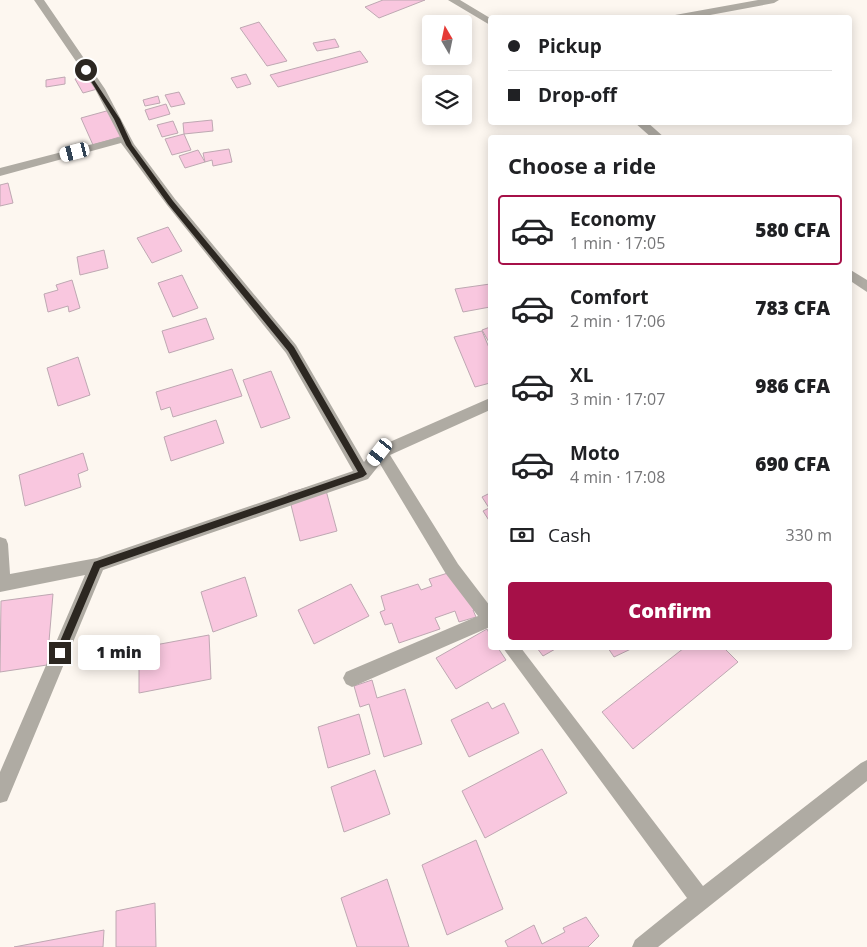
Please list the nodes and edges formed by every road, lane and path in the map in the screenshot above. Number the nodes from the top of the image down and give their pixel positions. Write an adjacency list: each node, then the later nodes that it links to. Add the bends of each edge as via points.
1 (39, 0): 8 (street, via 100,89)
2 (453, 0): 5 (street)
3 (774, 0): 4 (street)
4 (692, 15)
5 (488, 21)
6 (643, 125): 7 (street)
7 (656, 135)
8 (129, 145): 9 (street, via 124,139); 14 (street, via 171,202 291,349)
9 (0, 172)
10 (852, 276): 11 (street)
11 (867, 286)
12 (488, 405): 13 (street)
13 (380, 452): 14 (street); 18 (street, via 452,569)
14 (363, 474): 16 (street)
15 (0, 544): 17 (street)
16 (97, 565): 17 (street); 23 (street)
17 (2, 584)
18 (488, 616)
19 (488, 620): 21 (street)
20 (513, 650): 24 (street)
21 (352, 678)
22 (867, 769): 24 (street)
23 (0, 794)
24 (700, 899): 25 (street)
25 (642, 947)

